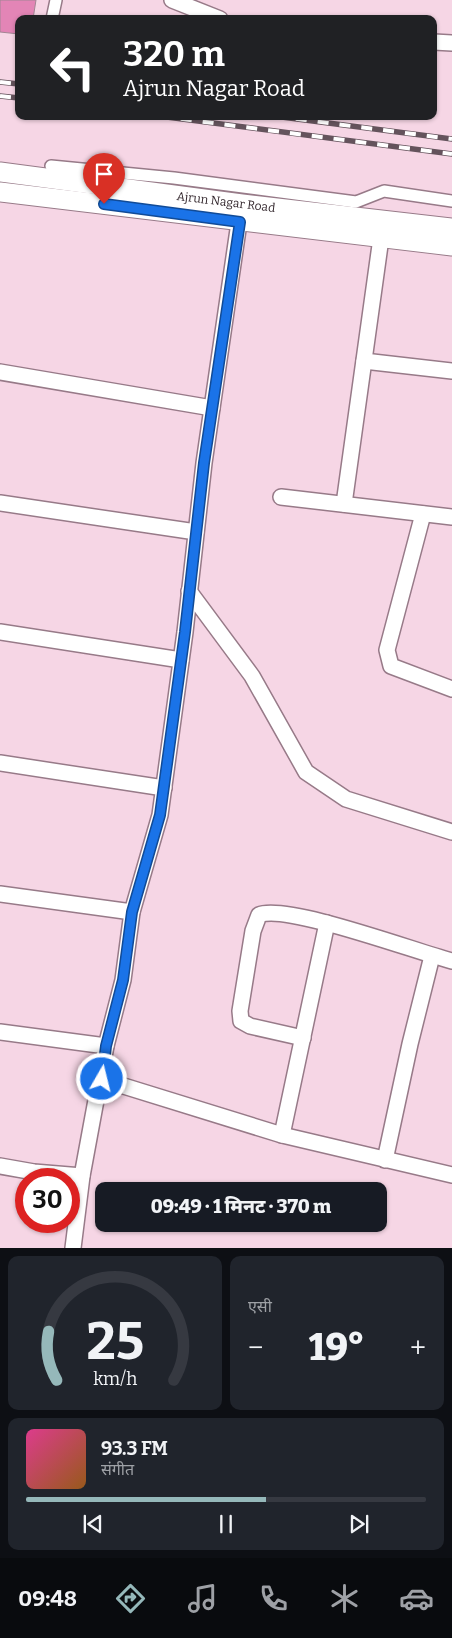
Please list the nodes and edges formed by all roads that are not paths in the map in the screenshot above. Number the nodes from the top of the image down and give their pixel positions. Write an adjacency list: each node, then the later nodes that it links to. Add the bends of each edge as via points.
1 (56, 0): 3 (street)
2 (172, 0): 4 (street)
3 (53, 15)
4 (210, 15)
5 (437, 42): 6 (street)
6 (452, 43)
7 (0, 172): 11 (street, Ajrun Nagar Road)
8 (0, 192): 9 (street, Ajrun Nagar Road)
9 (46, 197): 10 (street, via 52,162 356,202 384,191); 11 (street, Ajrun Nagar Road)
10 (452, 200)
11 (241, 213): 12 (street, Ajrun Nagar Road); 13 (street, Ajrun Nagar Road); 18 (street)
12 (452, 228)
13 (381, 238): 14 (street, Ajrun Nagar Road); 15 (street)
14 (452, 246)
15 (364, 361): 16 (street); 21 (street)
16 (452, 371)
17 (0, 372): 18 (street)
18 (212, 408): 24 (street)
19 (281, 497): 21 (street)
20 (0, 503): 24 (street)
21 (344, 504): 22 (street)
22 (423, 514): 23 (street); 28 (street, via 387,650 391,666)
23 (452, 517)
24 (196, 532): 25 (street)
25 (189, 591): 27 (street); 31 (street, via 252,676 306,772 346,800)
26 (0, 632): 27 (street)
27 (181, 660): 30 (street)
28 (452, 689)
29 (0, 763): 30 (street)
30 (164, 788): 33 (street, via 160,815)
31 (452, 832)
32 (0, 894): 33 (street)
33 (132, 912): 39 (street, via 123,980)
34 (327, 922): 35 (street); 38 (street); 38 (street, via 270,912 259,914 253,932 241,1021)
35 (432, 956): 36 (street); 42 (street)
36 (452, 961)
37 (0, 1032): 39 (street)
38 (303, 1038): 41 (street)
39 (106, 1046): 40 (street)
40 (102, 1079): 41 (street); 45 (street)
41 (282, 1135): 42 (street)
42 (385, 1160): 44 (street)
43 (0, 1166): 45 (street)
44 (452, 1175)
45 (82, 1176): 46 (street)
46 (73, 1248)

